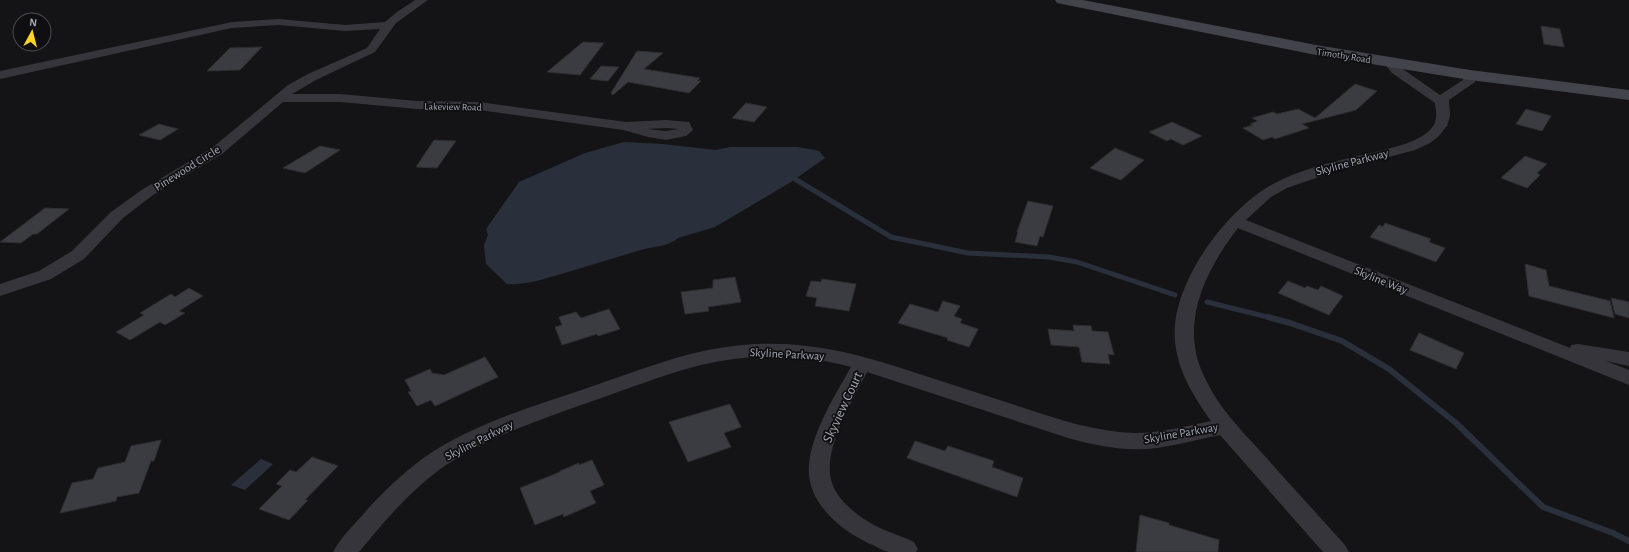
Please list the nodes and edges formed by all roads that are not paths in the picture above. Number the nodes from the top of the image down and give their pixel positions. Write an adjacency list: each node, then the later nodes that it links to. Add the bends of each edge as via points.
1 (423, 0): 3 (street, Pinewood Circle)
2 (1062, 0): 4 (main road, Timothy Road, via 1255,39)
3 (388, 24): 6 (street, via 345,28 279,22 232,25); 8 (street, Pinewood Circle, via 371,50 300,83)
4 (1389, 62): 5 (main road, Timothy Road); 9 (street, via 1396,70)
5 (1470, 74): 7 (main road, Timothy Road); 9 (street, via 1469,82 1445,97)
6 (0, 75)
7 (1629, 95)
8 (279, 98): 10 (street, Lakeview Road, via 340,98 417,105 479,106); 12 (street, Pinewood Circle, via 217,151 148,192 117,215 78,255 45,275)
9 (1442, 102): 11 (street, Skyline Parkway, via 1440,128 1415,145 1334,166 1280,186 1248,207)
10 (626, 126)
11 (1235, 221): 13 (street, Skyline Way); 17 (street, Skyline Parkway, via 1218,243 1192,293 1185,313 1184,336 1188,361 1198,385)
12 (0, 290)
13 (1527, 338): 14 (street, Skyline Way, via 1587,352); 16 (street, Skyline Way)
14 (1629, 358)
15 (862, 364): 17 (street, Skyline Parkway, via 1096,438 1156,440); 18 (street, Skyview Court, via 824,441 819,474 824,490 845,518 862,530); 19 (street, Skyline Parkway, via 802,352 745,352 714,356 666,369 528,416 465,444 431,465 377,515)
16 (1629, 378)
17 (1225, 426): 20 (street, Skyline Parkway)
18 (906, 548)
19 (345, 552)
20 (1337, 552)

